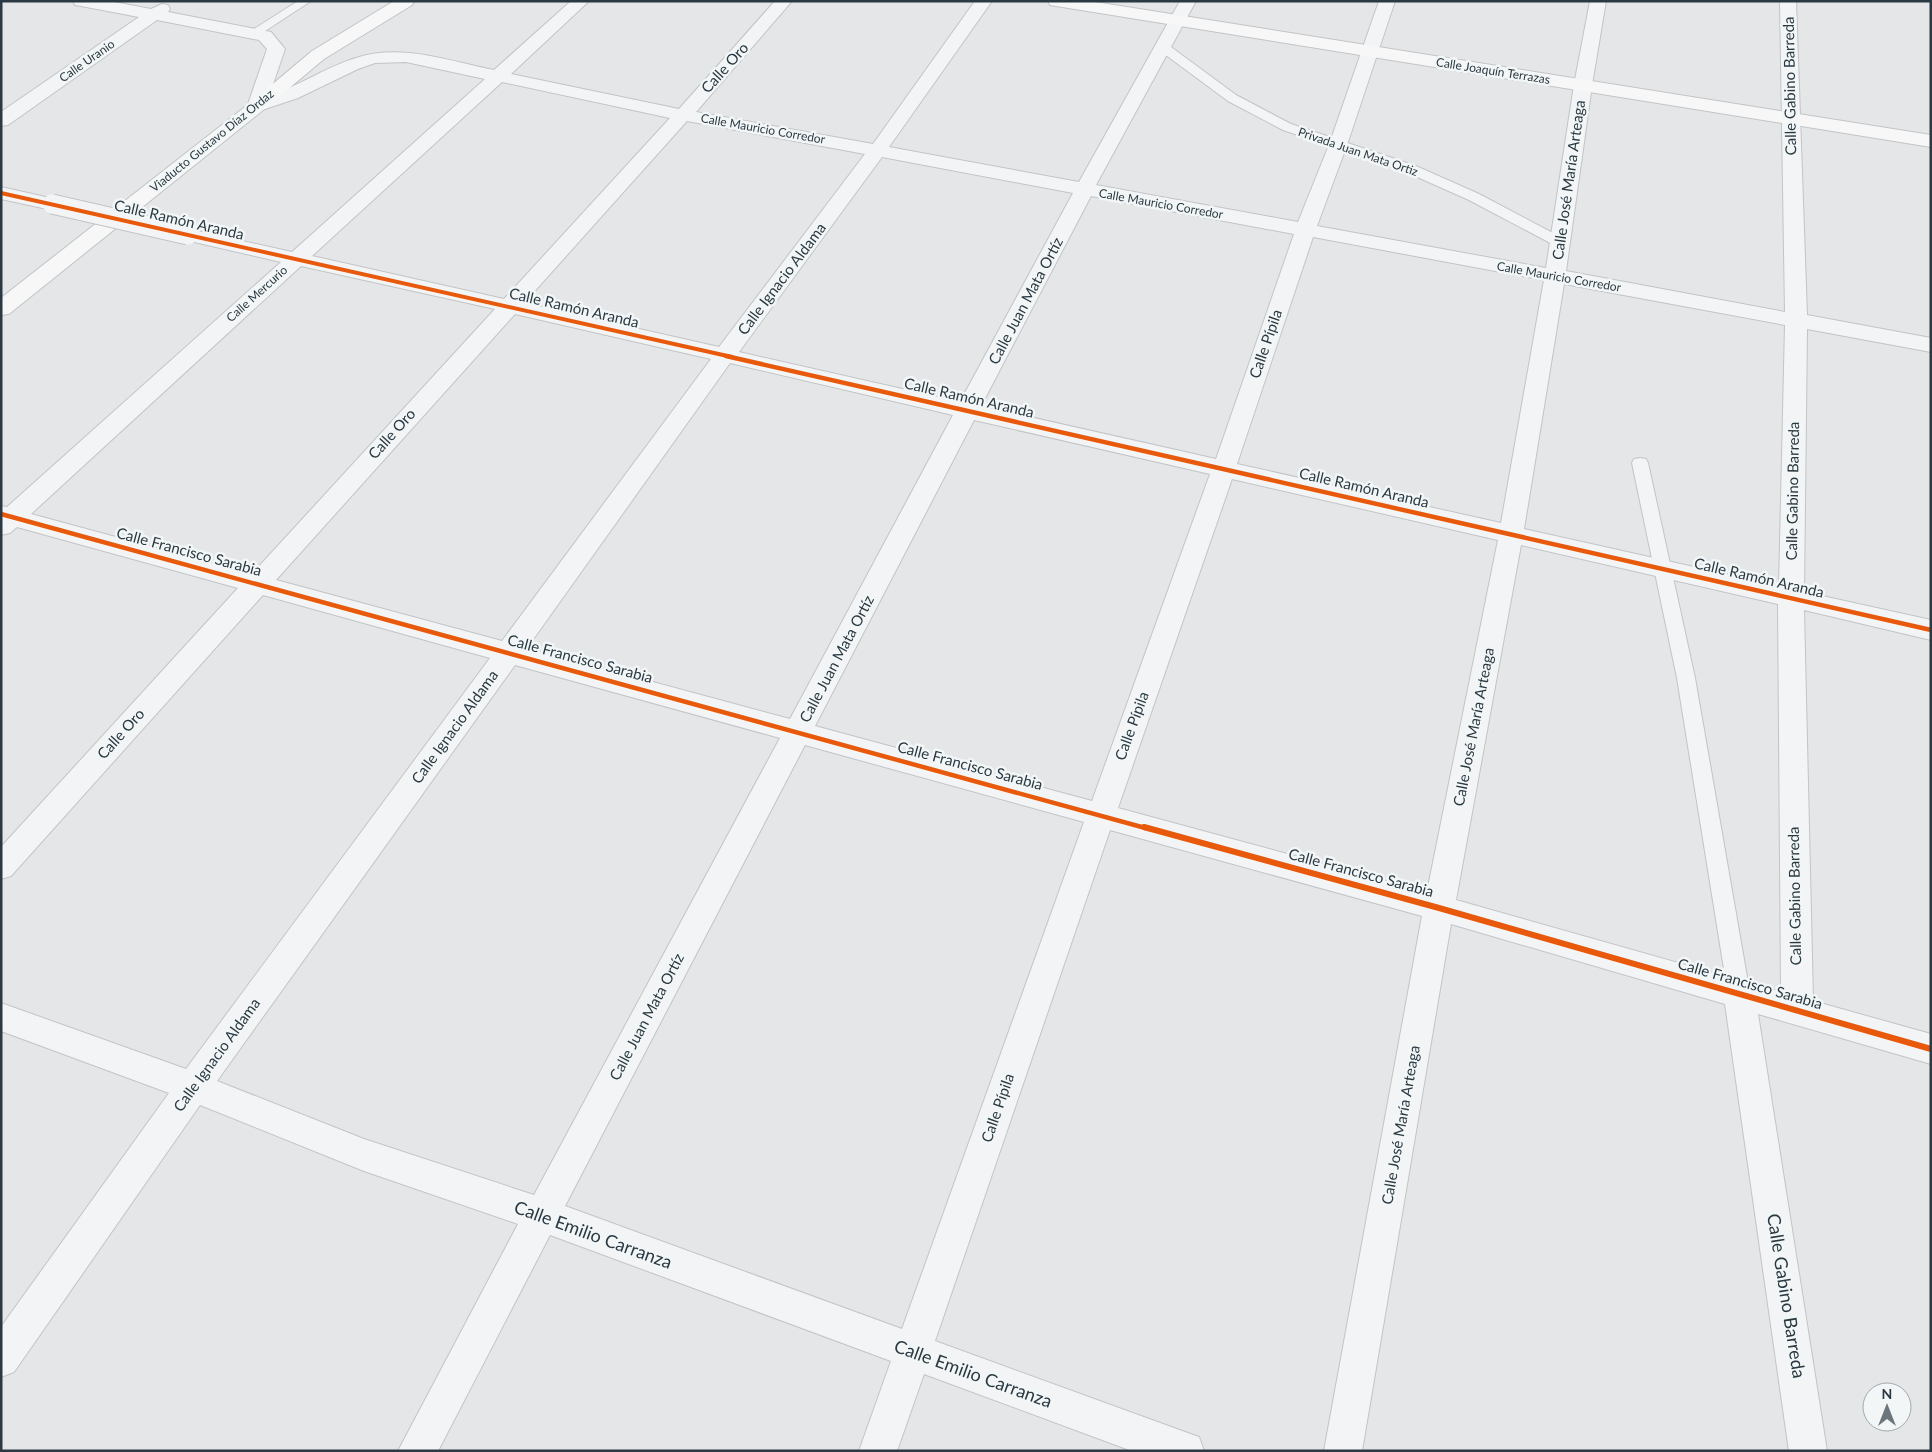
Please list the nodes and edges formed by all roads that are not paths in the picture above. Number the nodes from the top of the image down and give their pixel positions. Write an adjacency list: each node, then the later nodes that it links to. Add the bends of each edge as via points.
1 (81, 1): 13 (street)
2 (173, 1): 13 (street, Calle Uranio)
3 (306, 1): 14 (lane)
4 (406, 1): 19 (street, Viaducto Gustavo Díaz Ordaz, via 318,55)
5 (581, 1): 17 (street, Calle Mercurio)
6 (784, 1): 20 (street, Calle Oro)
7 (984, 1): 25 (street, Calle Ignacio Aldama)
8 (1056, 1): 12 (street, Calle Joaquín Terrazas)
9 (1387, 1): 16 (street, Calle Pípila)
10 (1598, 1): 18 (street, Calle José María Arteaga)
11 (1788, 1): 21 (street, Calle Gabino Barreda)
12 (1183, 11): 15 (street, Calle Juan Mata Ortíz); 16 (street, Calle Joaquín Terrazas)
13 (154, 14): 14 (street); 22 (street, Calle Uranio)
14 (255, 33): 19 (street, via 265,36 276,49)
15 (1163, 48): 24 (lane, Privada Juan Mata Ortiz, via 1232,98 1287,127); 26 (street, Calle Juan Mata Ortíz)
16 (1369, 51): 18 (street, Calle Joaquín Terrazas); 24 (street, Calle Pípila)
17 (498, 77): 19 (street, Calle Mauricio Corredor, via 406,57 378,57 353,63 303,89); 20 (street, Calle Mauricio Corredor); 30 (street, Calle Mercurio)
18 (1583, 85): 21 (street, Calle Joaquín Terrazas); 29 (street, Calle José María Arteaga)
19 (256, 107): 33 (street, Viaducto Gustavo Díaz Ordaz)
20 (683, 114): 25 (street, Calle Mauricio Corredor); 32 (street, Calle Oro)
21 (1791, 118): 23 (street, Calle Joaquín Terrazas); 34 (street, Calle Gabino Barreda)
22 (1, 121)
23 (1931, 140)
24 (1338, 145): 28 (street, Calle Pípila); 29 (lane, Privada Juan Mata Ortiz, via 1411,169 1474,197)
25 (878, 150): 26 (street, Calle Mauricio Corredor); 36 (street, Calle Ignacio Aldama)
26 (1084, 190): 28 (street, Calle Mauricio Corredor); 37 (street, Calle Juan Mata Ortíz)
27 (1, 193): 30 (street, Calle Ramón Aranda, bridge)
28 (1305, 230): 31 (street, Calle Mauricio Corredor); 39 (street, Calle Pípila)
29 (1560, 243): 31 (street, Calle José María Arteaga)
30 (295, 259): 32 (street, Calle Ramón Aranda); 40 (street, Calle Mercurio)
31 (1555, 276): 34 (street, Calle Mauricio Corredor); 41 (street, Calle José María Arteaga)
32 (508, 306): 36 (street, Calle Ramón Aranda); 43 (street, Calle Oro)
33 (1, 309)
34 (1796, 320): 35 (street, Calle Mauricio Corredor); 44 (street, Calle Gabino Barreda)
35 (1931, 345)
36 (725, 355): 37 (street, Calle Ramón Aranda); 46 (street, Calle Ignacio Aldama)
37 (969, 410): 39 (street, Calle Ramón Aranda); 47 (street, Calle Juan Mata Ortíz)
38 (1640, 463): 42 (lane)
39 (1224, 469): 41 (street, Calle Ramón Aranda); 48 (street, Calle Pípila)
40 (5, 519): 43 (street, Calle Francisco Sarabia)
41 (1510, 534): 42 (street, Calle Ramón Aranda); 50 (street, Calle José María Arteaga)
42 (1662, 569): 44 (street, Calle Ramón Aranda); 51 (lane, via 1686,678)
43 (258, 583): 46 (street, Calle Francisco Sarabia); 49 (street, Calle Oro)
44 (1791, 598): 45 (street, Calle Ramón Aranda); 52 (street, Calle Gabino Barreda)
45 (1931, 630)
46 (509, 652): 47 (street, Calle Francisco Sarabia); 55 (street, Calle Ignacio Aldama)
47 (799, 732): 48 (street, Calle Francisco Sarabia); 56 (street, Calle Juan Mata Ortíz)
48 (1100, 815): 50 (street, Calle Francisco Sarabia); 57 (street, Calle Pípila)
49 (1, 867)
50 (1439, 908): 51 (street, Calle Francisco Sarabia); 62 (street, Calle José María Arteaga)
51 (1739, 994): 52 (street, Calle Francisco Sarabia); 63 (street, Calle Gabino Barreda)
52 (1797, 1011): 54 (street, Calle Francisco Sarabia)
53 (1, 1017): 55 (street, Calle Emilio Carranza)
54 (1931, 1049)
55 (193, 1087): 56 (street, Calle Emilio Carranza, via 364,1155); 58 (street, Calle Ignacio Aldama)
56 (542, 1215): 57 (street, Calle Emilio Carranza); 59 (street, Calle Juan Mata Ortíz)
57 (913, 1352): 60 (street, Calle Pípila); 61 (street, Calle Emilio Carranza)
58 (1, 1359)
59 (417, 1451)
60 (878, 1451)
61 (1185, 1451)
62 (1343, 1451)
63 (1808, 1451)

